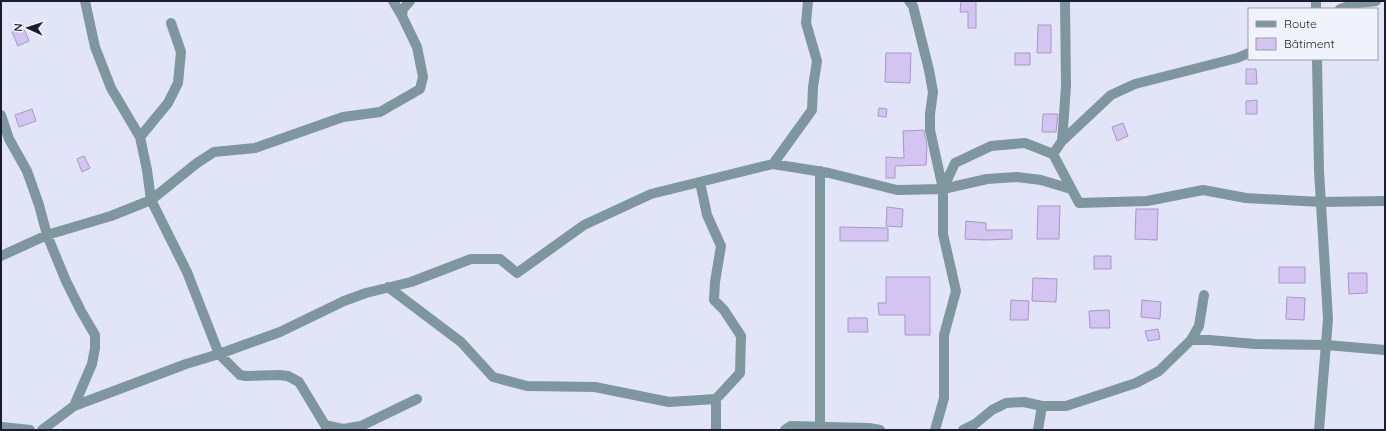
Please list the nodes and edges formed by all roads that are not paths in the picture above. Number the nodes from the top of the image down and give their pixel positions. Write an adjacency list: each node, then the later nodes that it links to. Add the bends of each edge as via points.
1 (85, 1): 14 (street, via 95,47 111,88)
2 (393, 1): 9 (street)
3 (410, 1): 9 (street, via 403,9)
4 (808, 1): 17 (street, via 806,23 817,61 812,110)
5 (909, 1): 20 (street, via 913,6 929,70 932,92 930,130)
6 (1065, 1): 15 (street, via 1066,86)
7 (1376, 1): 8 (street)
8 (1343, 8)
9 (402, 16): 22 (street, via 417,47 423,77 420,89 380,112 343,117 255,148 214,152)
10 (171, 23): 14 (street, via 181,52 178,83 168,103)
11 (1248, 53): 15 (street, via 1135,84 1111,95)
12 (1317, 60): 24 (street)
13 (1, 115): 25 (street, via 9,138 27,171)
14 (140, 137): 22 (street)
15 (1062, 140): 16 (street)
16 (1053, 154): 20 (street, via 1025,143 991,146 955,163); 21 (street)
17 (773, 164): 18 (street); 19 (street)
18 (820, 172): 20 (street, via 897,190); 39 (street)
19 (700, 182): 27 (street, via 651,194 584,225 517,273 500,259 471,259 411,282); 33 (street, via 707,215 721,246 714,300 741,336 740,373)
20 (943, 189): 21 (street, via 987,179 1017,177 1041,180); 45 (street, via 943,234 956,291 944,335 944,398)
21 (1072, 189): 24 (street, via 1079,203 1147,201 1204,190 1246,198)
22 (151, 200): 25 (street, via 111,216); 32 (street, via 187,272)
23 (1385, 201): 24 (street)
24 (1321, 202): 30 (street, via 1328,319)
25 (47, 235): 26 (street); 35 (street, via 66,281 95,335 92,364)
26 (1, 256)
27 (388, 287): 32 (street, via 366,292 280,332); 33 (street, via 461,342 493,377 527,386 595,387 670,402)
28 (1204, 295): 29 (street, via 1199,326)
29 (1191, 340): 30 (street); 36 (street, via 1158,371 1136,384 1066,406)
30 (1326, 345): 31 (street); 48 (street)
31 (1385, 350)
32 (219, 354): 35 (street); 38 (street, via 240,375 288,376 299,382)
33 (716, 399): 42 (street)
34 (417, 400): 38 (street, via 361,426)
35 (74, 406): 41 (street)
36 (1042, 406): 46 (street, via 1024,402 1006,403); 47 (street)
37 (2, 427): 40 (street)
38 (326, 428)
39 (819, 428): 43 (street, via 791,426); 44 (street)
40 (30, 430)
41 (42, 430)
42 (716, 430)
43 (785, 430)
44 (880, 430)
45 (935, 430)
46 (964, 430)
47 (1038, 430)
48 (1319, 430)

